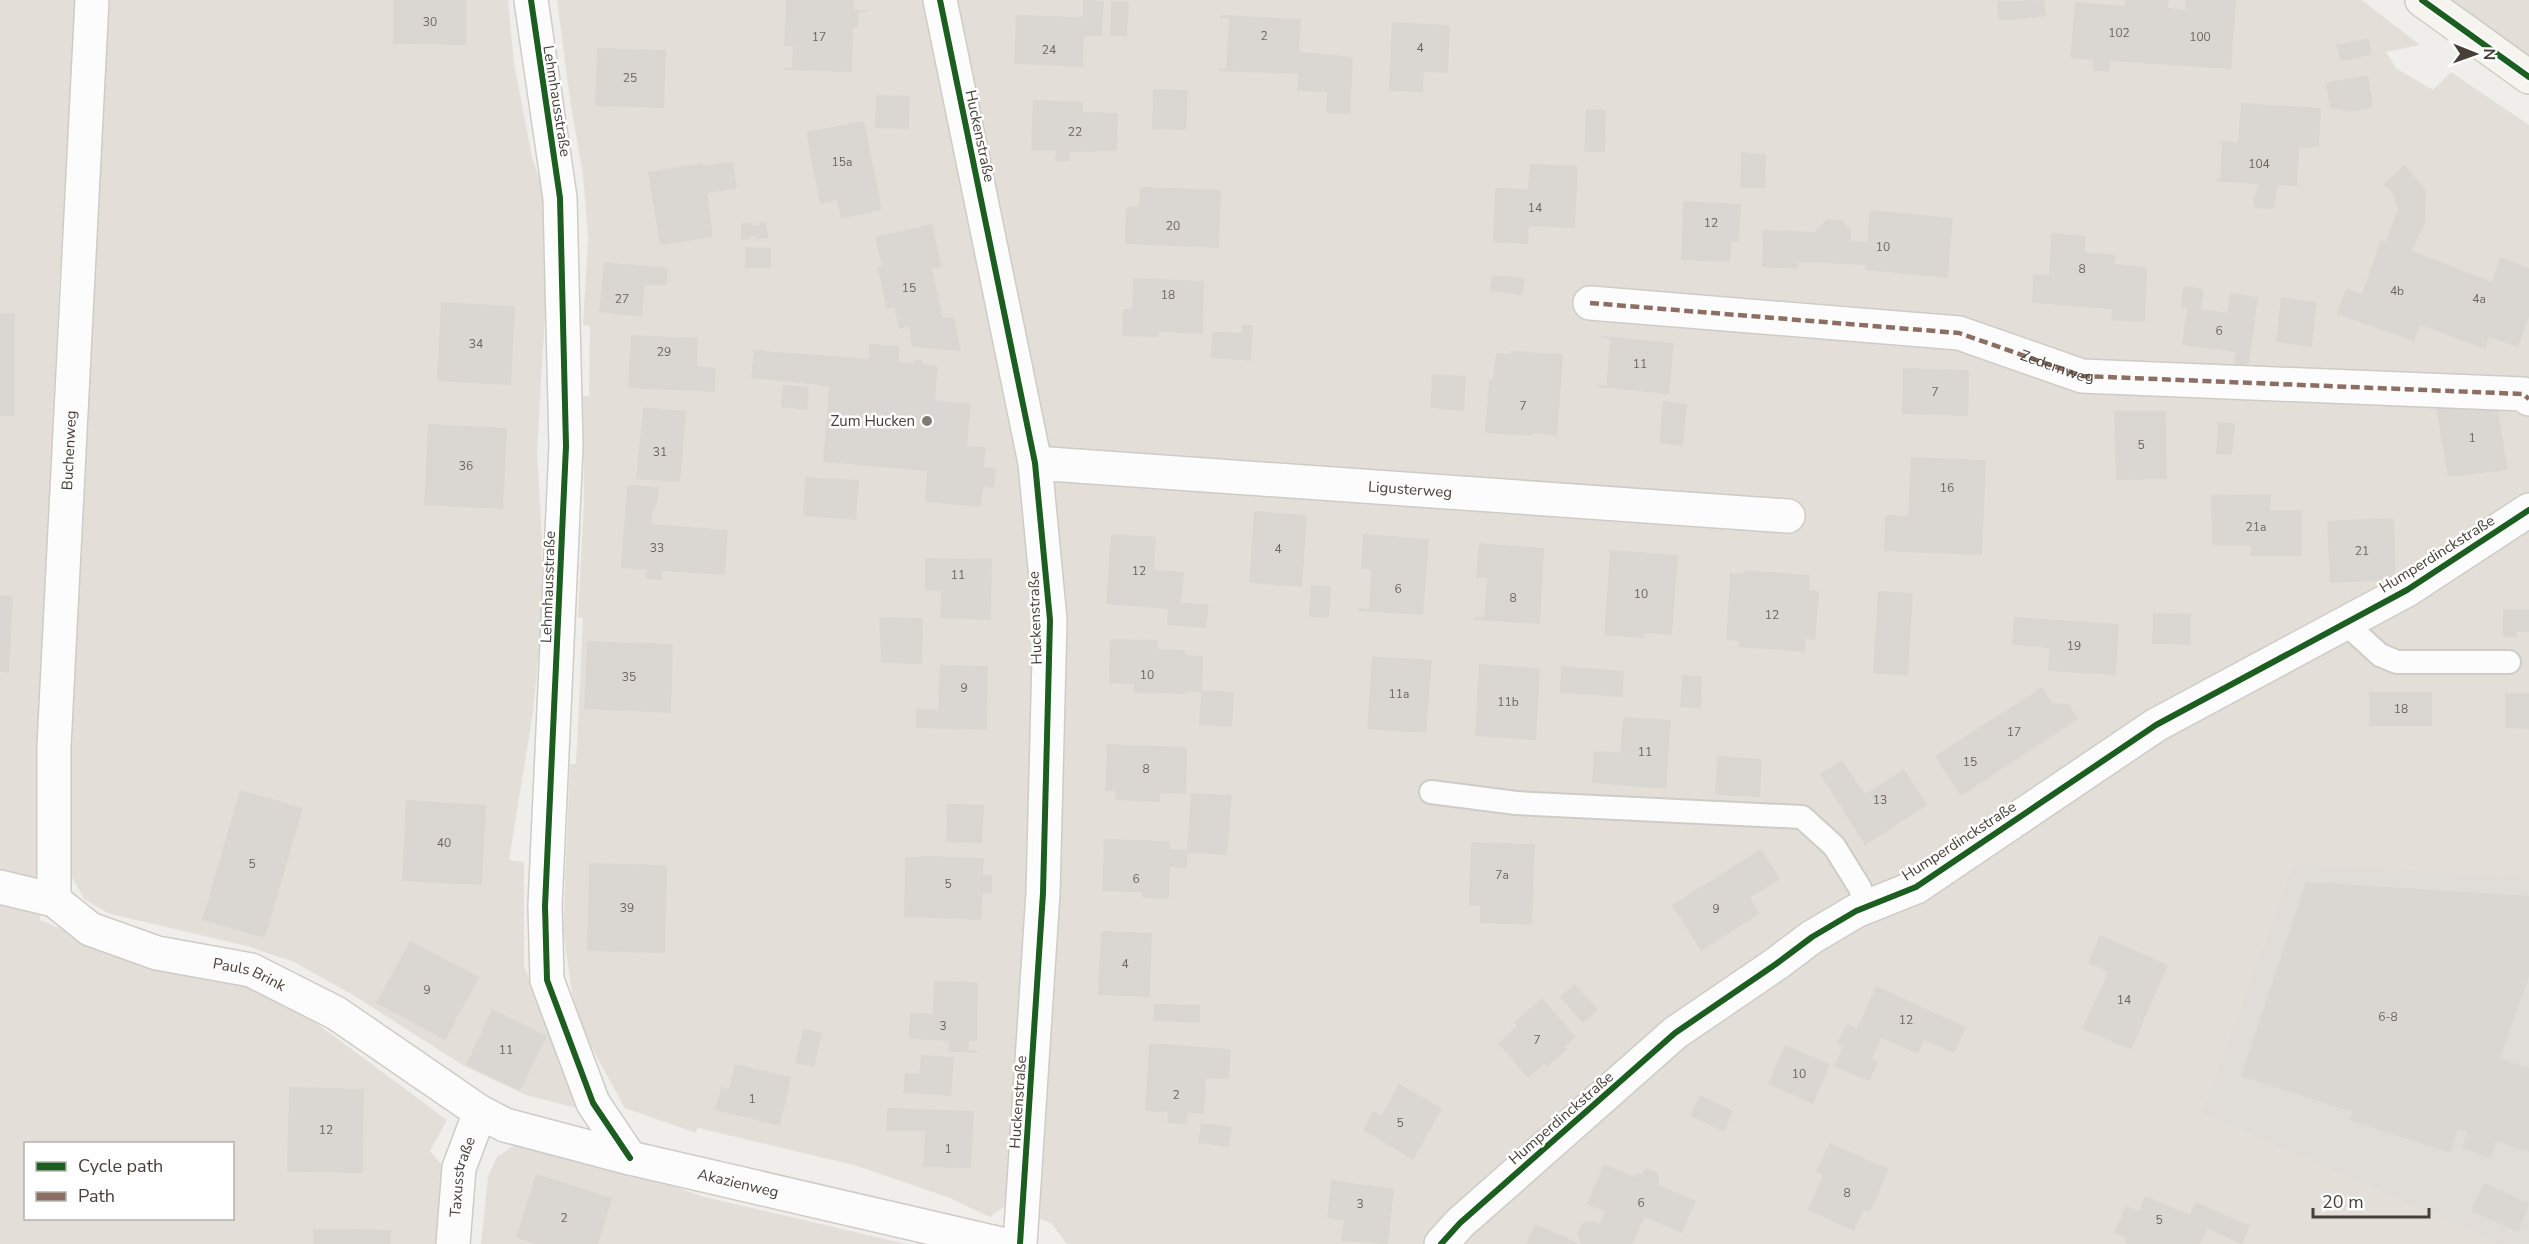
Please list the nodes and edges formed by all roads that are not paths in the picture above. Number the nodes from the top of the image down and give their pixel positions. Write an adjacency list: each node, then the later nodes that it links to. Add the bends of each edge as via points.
1 (92, 0): 15 (street, Buchenweg, via 54,746)
2 (531, 0): 18 (street, Lehmhausstraße, via 560,198 566,446 545,906 547,980 593,1103)
3 (940, 0): 8 (street, Huckenstraße)
4 (2422, 0): 5 (street)
5 (2529, 77)
6 (1590, 303): 7 (street, Zedernweg, via 1959,333 2082,376 2523,394)
7 (2529, 399)
8 (1035, 463): 10 (street, Ligusterweg); 21 (street, Huckenstraße, via 1050,620 1043,893)
9 (2529, 510): 11 (street, Humperdinckstraße, via 2407,590)
10 (1788, 516)
11 (2344, 622): 12 (lane, via 2380,655 2397,662); 16 (street, Humperdinckstraße, via 2156,725 1916,887)
12 (2509, 662)
13 (1431, 792): 16 (lane, via 1516,802 1802,817 1834,846 1860,888)
14 (0, 887): 15 (street, Pauls Brink)
15 (54, 900): 17 (street, Pauls Brink, via 90,929 157,953 251,970 336,1012)
16 (1865, 908): 22 (street, Humperdinckstraße, via 1812,937 1675,1033)
17 (480, 1112): 18 (street, Akazienweg, via 505,1125); 19 (street, Taxusstraße, via 459,1168)
18 (630, 1158): 20 (street, Akazienweg)
19 (453, 1244)
20 (1001, 1244)
21 (1020, 1244)
22 (1441, 1244)

